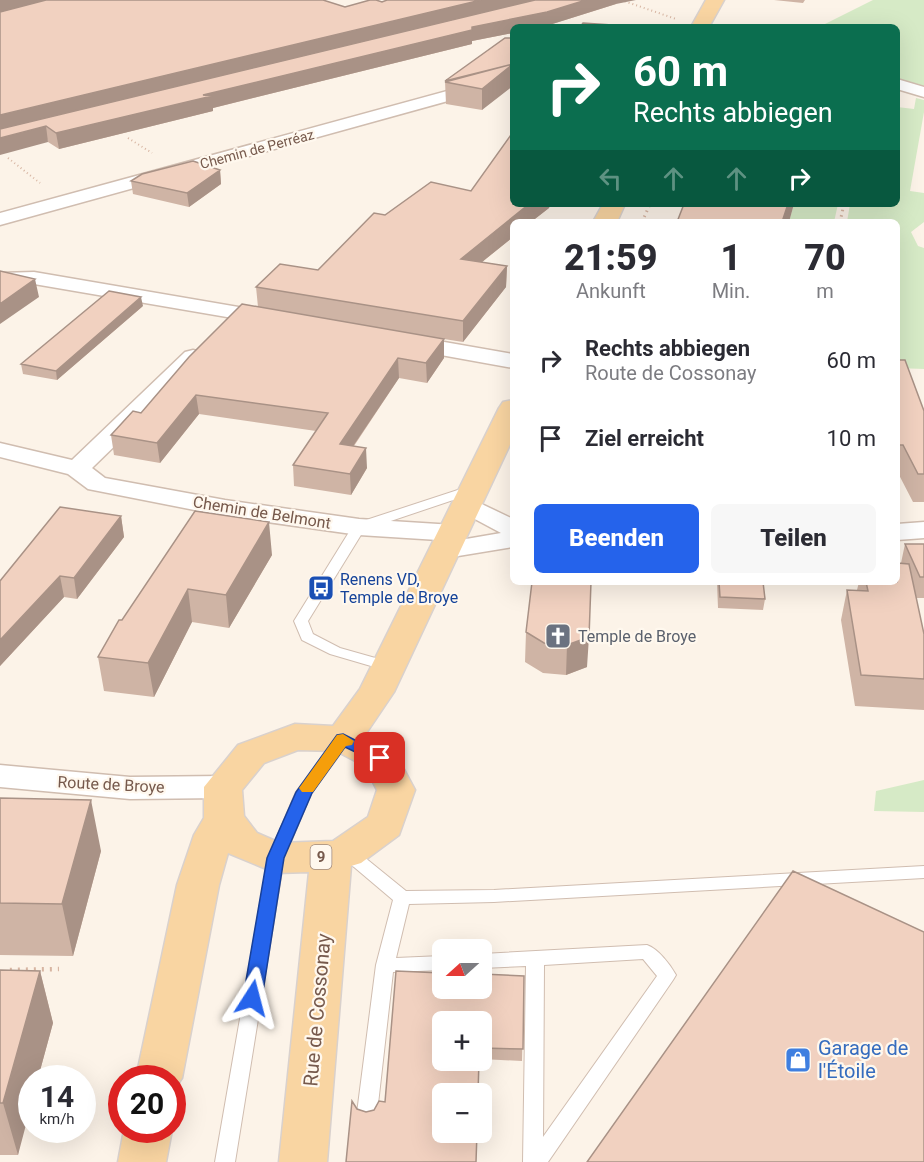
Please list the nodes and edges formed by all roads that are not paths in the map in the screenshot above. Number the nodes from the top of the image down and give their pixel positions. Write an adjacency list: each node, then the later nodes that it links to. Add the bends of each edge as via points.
1 (715, 0): 2 (main road)
2 (702, 24)
3 (510, 79): 6 (street, Chemin de Perréaz)
4 (900, 85): 5 (street)
5 (924, 92)
6 (0, 219)
7 (0, 279): 8 (street, via 34,278)
8 (238, 313): 9 (street); 14 (street)
9 (290, 322)
10 (391, 340): 11 (street)
11 (510, 360)
12 (510, 414): 15 (main road)
13 (0, 450): 14 (street, Chemin de Belmont)
14 (77, 469): 16 (street, Chemin de Belmont, via 97,484)
15 (460, 519): 16 (street, Chemin de Belmont); 16 (lane); 17 (street); 20 (street); 21 (main road)
16 (359, 527): 21 (lane, via 301,621 307,637 335,651)
17 (510, 528)
18 (924, 530): 19 (street)
19 (900, 532)
20 (510, 538)
21 (388, 666): 22 (main road, via 376,692)
22 (343, 739): 24 (main road, 9, via 295,737 251,754); 25 (main road, 9, via 380,758 396,790 384,825); 26 (lane, via 304,792)
23 (0, 776): 24 (street, Route de Broye, via 130,788)
24 (224, 803): 26 (main road, 9, via 243,843); 33 (main road, 9, via 198,885)
25 (339, 855): 26 (main road, 9); 28 (lane); 38 (main road, Rue de Cossonay / 9)
26 (276, 858): 37 (lane)
27 (924, 872): 28 (lane)
28 (402, 898): 32 (lane)
29 (535, 959): 30 (lane); 39 (lane); 39 (lane, via 647,952 667,975)
30 (492, 961)
31 (432, 963): 32 (lane)
32 (385, 965): 34 (lane)
33 (162, 1065)
34 (367, 1113)
35 (146, 1143): 36 (main road)
36 (142, 1162)
37 (225, 1162)
38 (303, 1162)
39 (535, 1162)

